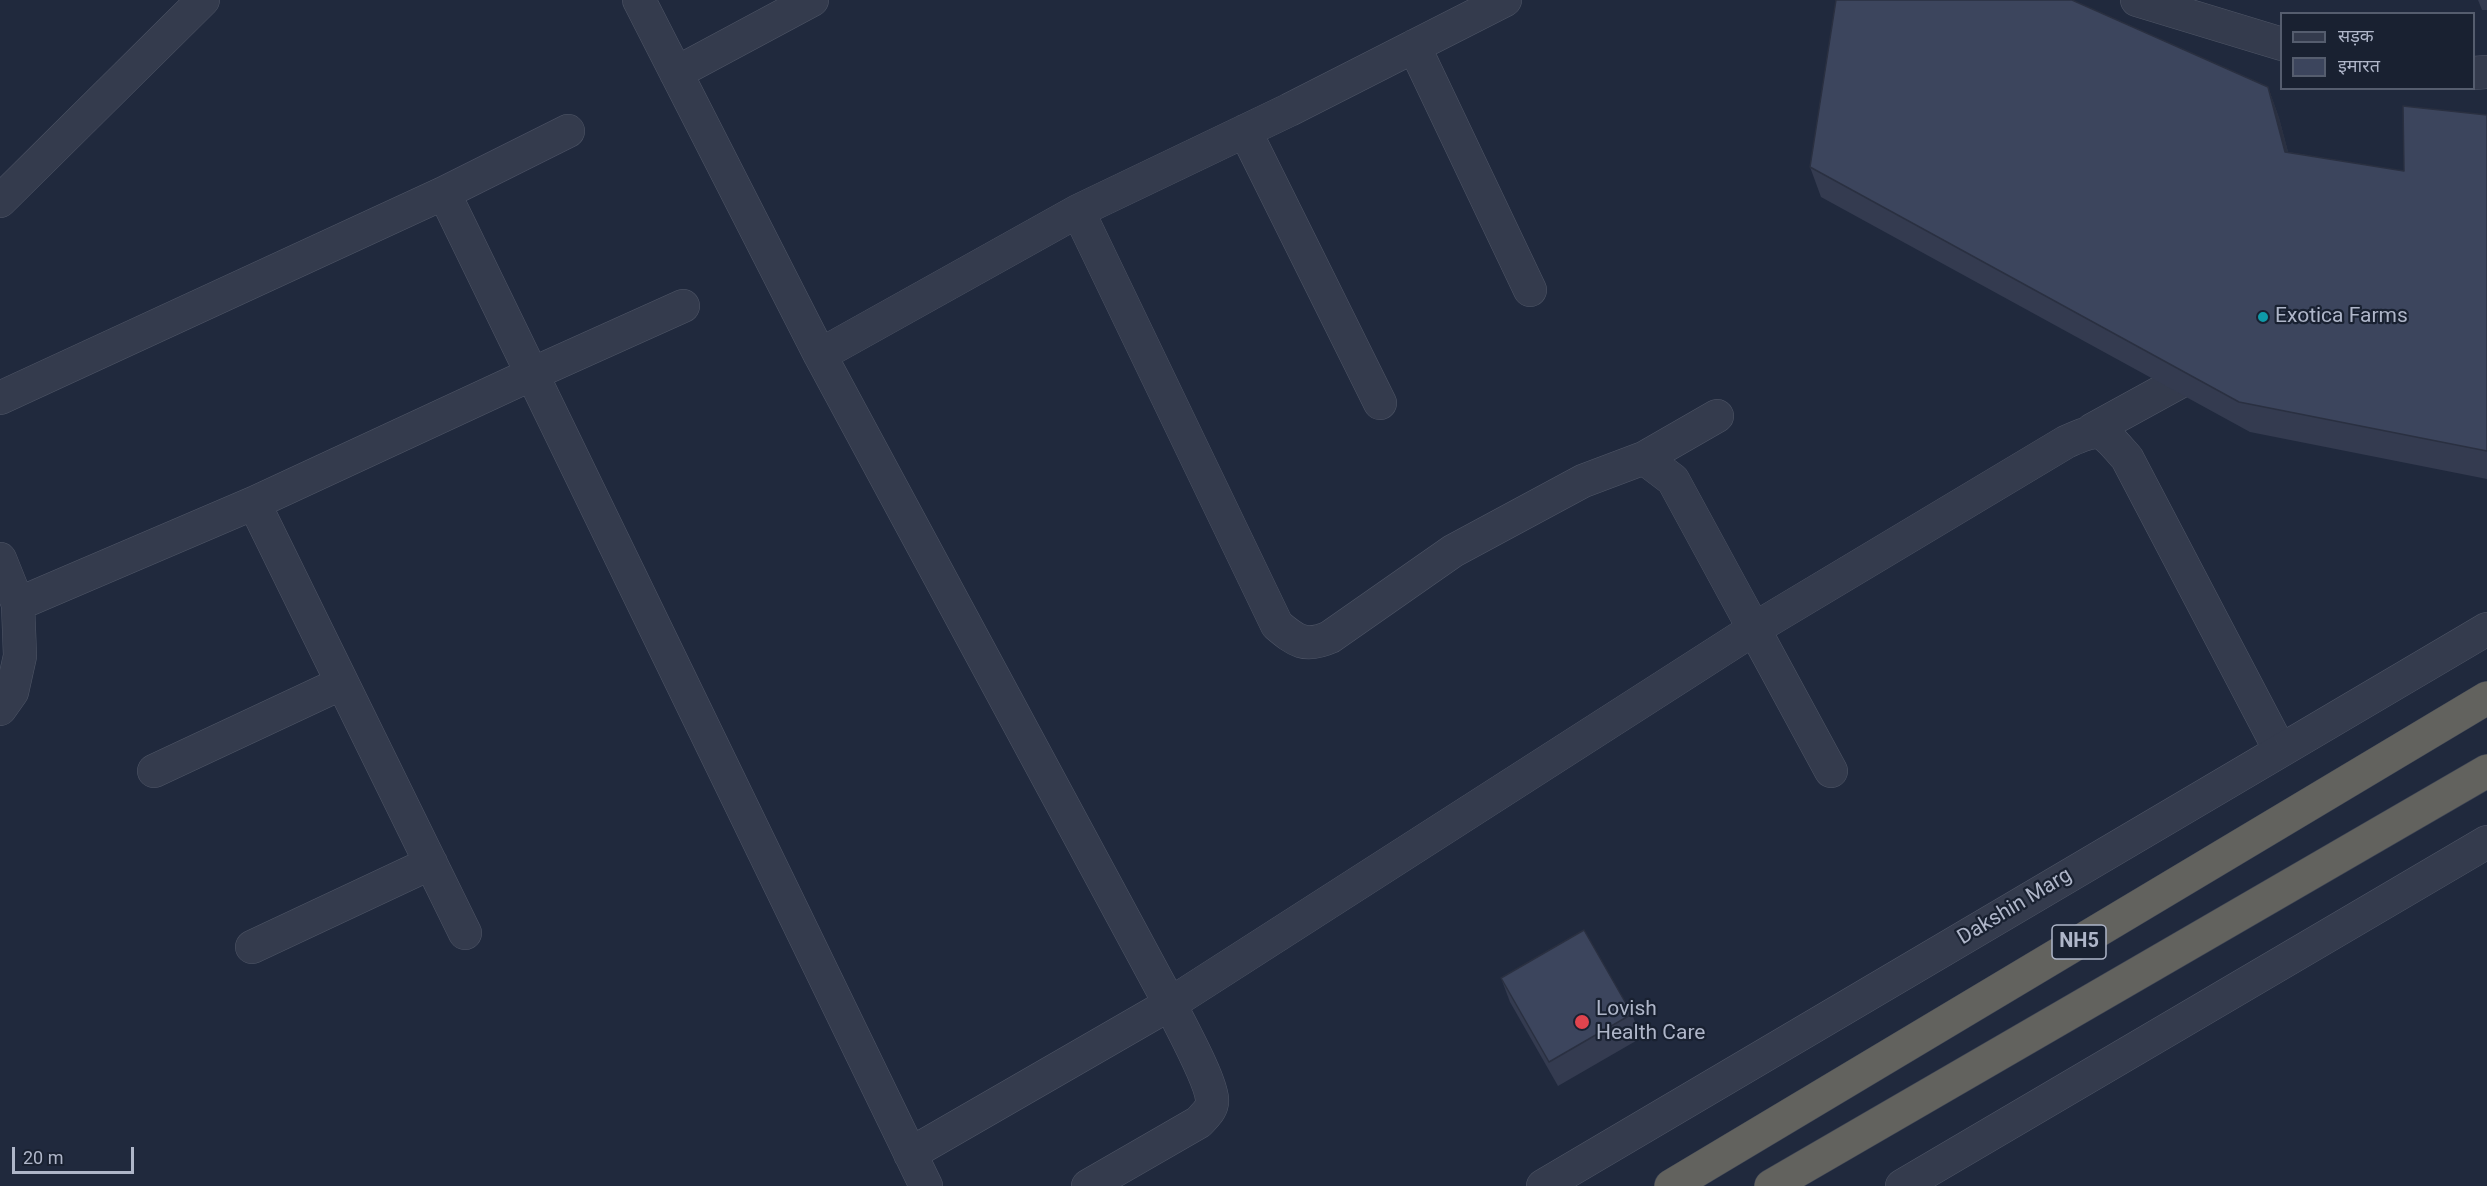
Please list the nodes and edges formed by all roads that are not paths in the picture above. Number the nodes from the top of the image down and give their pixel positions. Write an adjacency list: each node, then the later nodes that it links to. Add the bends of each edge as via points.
1 (203, 0): 12 (street)
2 (639, 0): 8 (street)
3 (812, 0): 8 (street)
4 (1504, 0): 7 (street)
5 (2137, 0): 6 (street)
6 (2280, 43)
7 (1414, 46): 10 (street); 14 (street)
8 (676, 73): 16 (street)
9 (568, 131): 11 (street)
10 (1245, 131): 13 (street); 20 (street)
11 (444, 193): 17 (street); 19 (street)
12 (0, 201)
13 (1078, 211): 16 (street); 23 (street, via 1277,625 1295,640 1315,643 1330,637 1453,551 1583,481)
14 (1530, 290)
15 (683, 306): 17 (street)
16 (820, 355): 40 (street)
17 (532, 374): 24 (street); 41 (street)
18 (2194, 374): 22 (street)
19 (0, 398)
20 (1380, 403)
21 (1718, 416): 23 (street)
22 (2092, 430): 27 (street); 32 (street, via 2105,434 2127,458)
23 (1644, 458): 27 (street, via 1673,480)
24 (254, 502): 26 (street); 29 (street)
25 (0, 560): 26 (street)
26 (18, 604): 31 (street, via 20,656 12,692)
27 (1754, 629): 34 (street); 40 (street)
28 (2487, 629): 32 (street, Dakshin Marg)
29 (342, 683): 33 (street); 37 (street)
30 (2487, 698): 45 (highway, NH5)
31 (0, 709)
32 (2280, 750): 44 (street, Dakshin Marg)
33 (154, 771)
34 (1831, 771)
35 (2487, 771): 46 (highway, NH5)
36 (2487, 842): 47 (street)
37 (431, 863): 38 (street); 39 (street)
38 (465, 933)
39 (252, 947)
40 (1170, 1004): 41 (street); 43 (street, via 1207,1081 1212,1100 1209,1112)
41 (910, 1154): 42 (street)
42 (926, 1186)
43 (1088, 1186)
44 (1543, 1186)
45 (1671, 1186)
46 (1771, 1186)
47 (1902, 1186)

